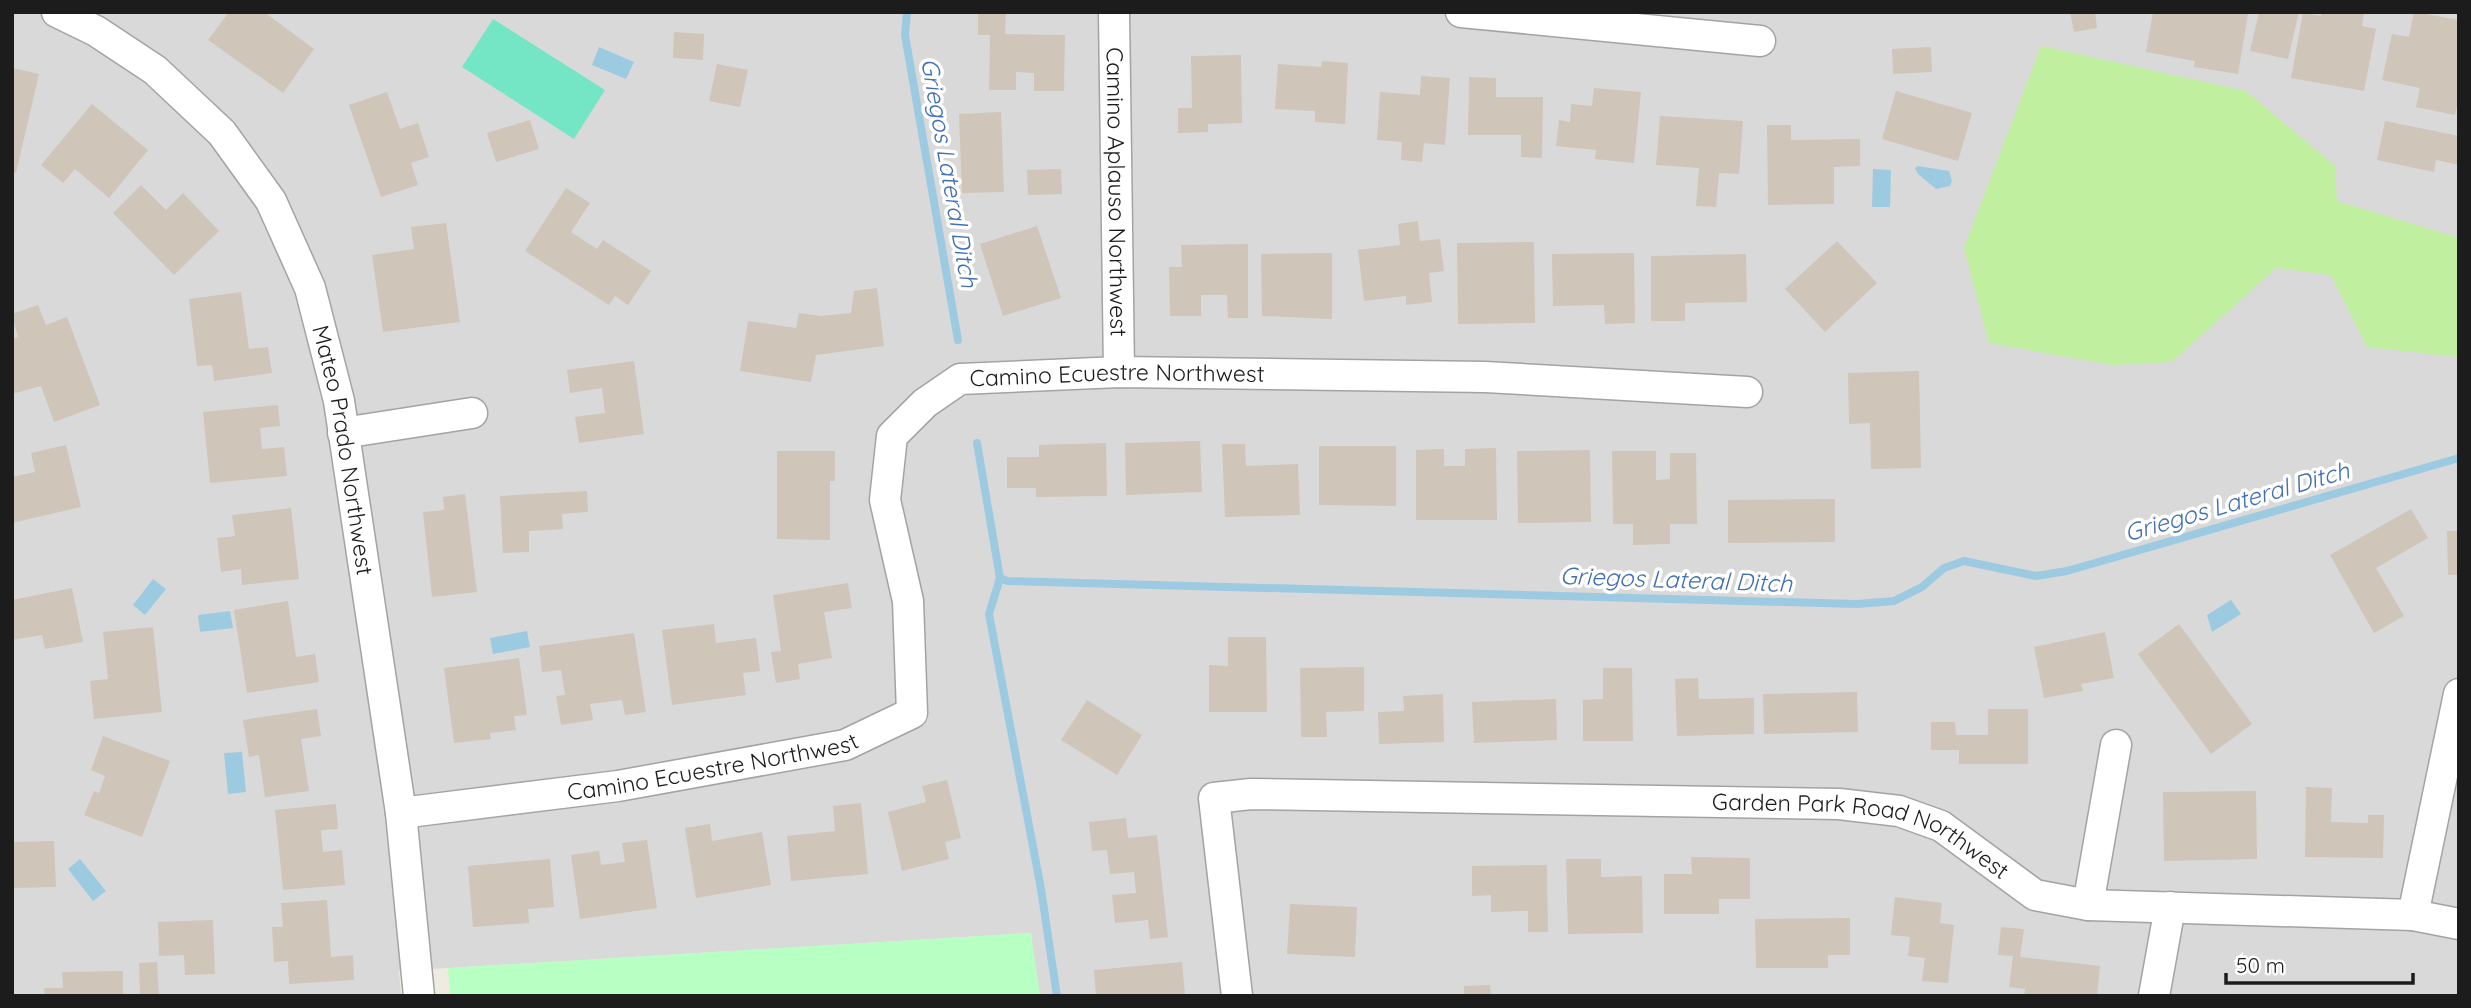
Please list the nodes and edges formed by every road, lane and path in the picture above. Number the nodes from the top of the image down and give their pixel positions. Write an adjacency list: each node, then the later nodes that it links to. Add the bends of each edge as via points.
1 (57, 12): 8 (street, Mateo Prado Northwest, via 96,31 155,70 222,133 271,201 310,288)
2 (1114, 12): 5 (street, Camino Aplauso Northwest)
3 (1461, 12): 4 (street)
4 (1760, 41)
5 (1119, 372): 6 (street, Camino Ecuestre Northwest, via 1485,377); 11 (street, Camino Ecuestre Northwest, via 960,379 925,403 892,436 885,500 908,601 912,713 845,745 618,786)
6 (1747, 392)
7 (472, 413): 8 (street)
8 (343, 433): 11 (street, Mateo Prado Northwest)
9 (2459, 695): 14 (street)
10 (2116, 745): 12 (street)
11 (401, 813): 16 (street, Mateo Prado Northwest)
12 (2088, 905): 13 (street, Garden Park Road Northwest); 17 (street, Garden Park Road Northwest, via 2035,895 1941,826 1899,811 1839,804 1251,794 1214,798)
13 (2170, 907): 14 (street, Garden Park Road Northwest); 18 (street)
14 (2413, 915): 15 (street, Garden Park Road Northwest)
15 (2459, 925)
16 (419, 996)
17 (1237, 996)
18 (2154, 996)

